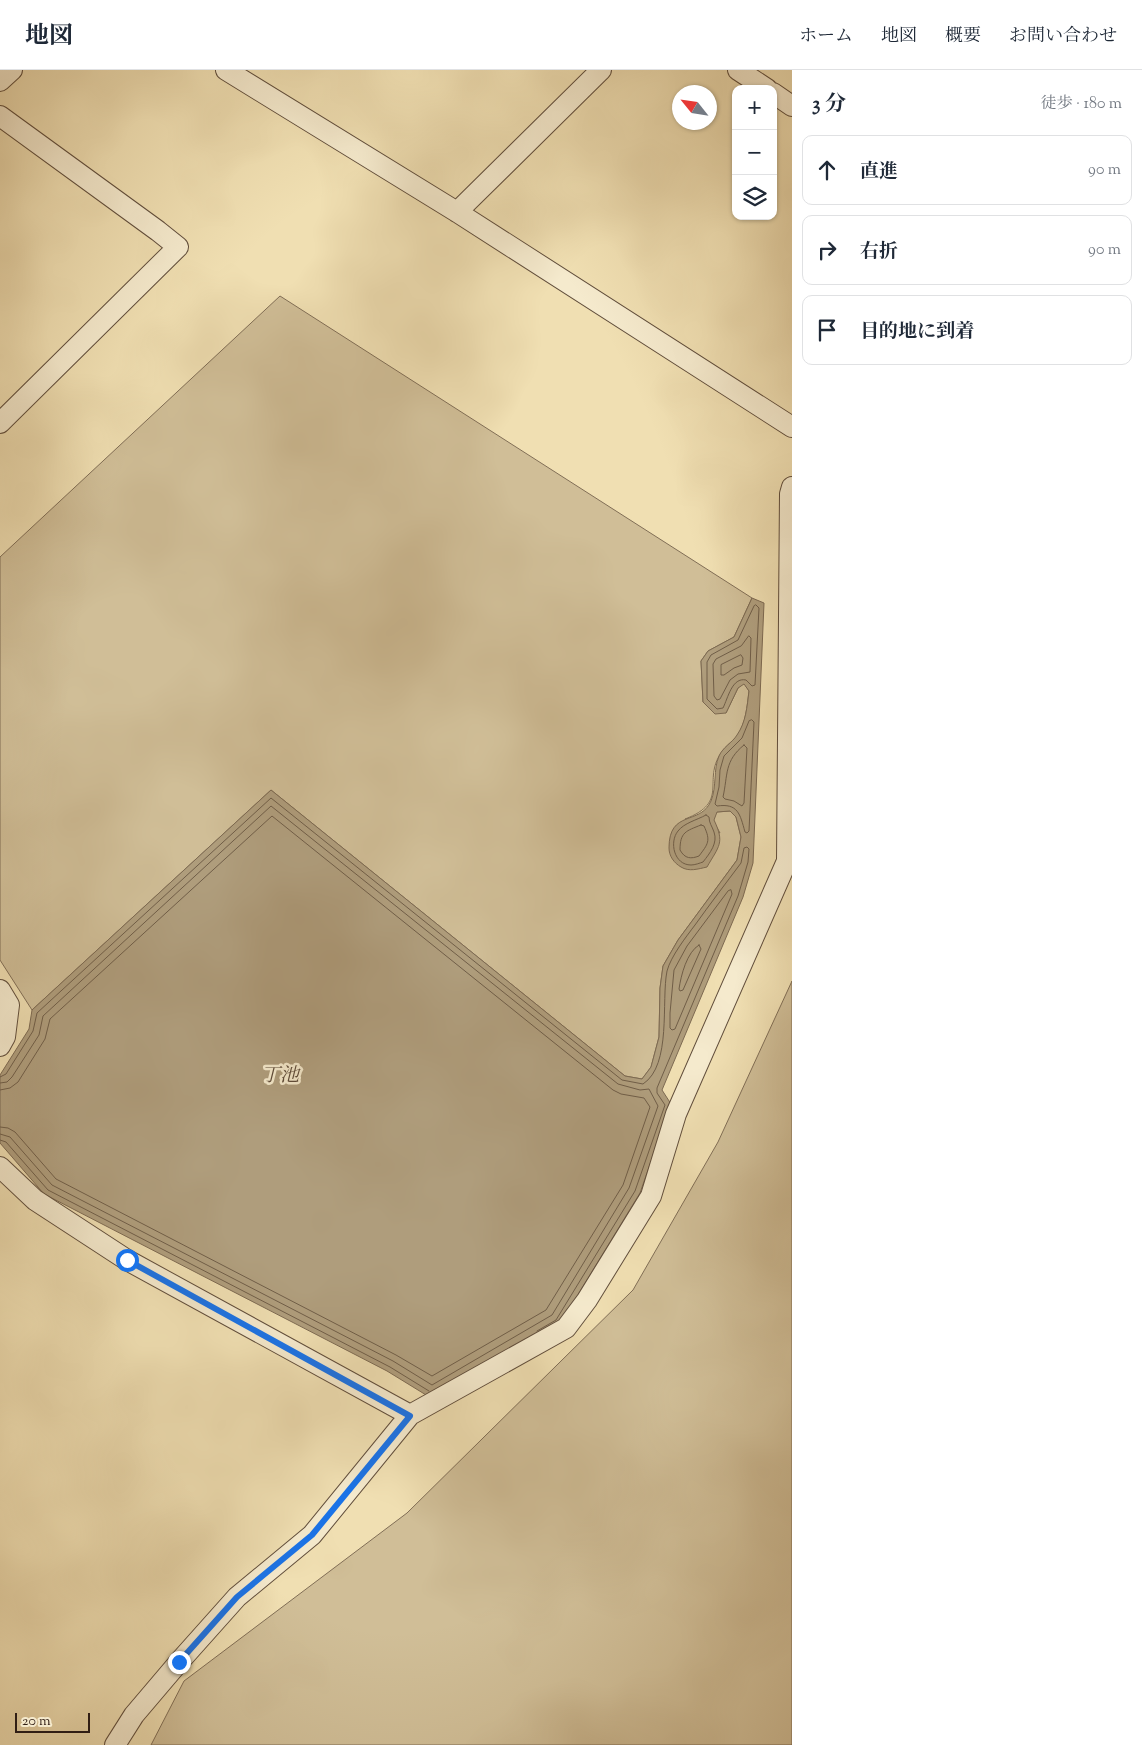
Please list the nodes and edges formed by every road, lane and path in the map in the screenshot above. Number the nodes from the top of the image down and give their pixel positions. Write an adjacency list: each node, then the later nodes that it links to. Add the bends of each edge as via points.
1 (12, 70): 5 (street)
2 (226, 70): 10 (street)
3 (738, 70): 6 (street)
4 (596, 72): 10 (street)
5 (0, 81)
6 (761, 85)
7 (777, 96): 8 (street)
8 (792, 106)
9 (0, 116): 11 (street, via 178,247)
10 (457, 212): 12 (street)
11 (0, 423)
12 (791, 424)
13 (792, 487): 17 (street, via 787,861 676,1114 651,1196 566,1328)
14 (0, 990): 15 (street, via 9,1005 5,1037)
15 (0, 1046)
16 (0, 1167): 17 (street, via 35,1200 127,1260)
17 (410, 1416): 18 (street, via 312,1535 237,1597 140,1708)
18 (115, 1745)

